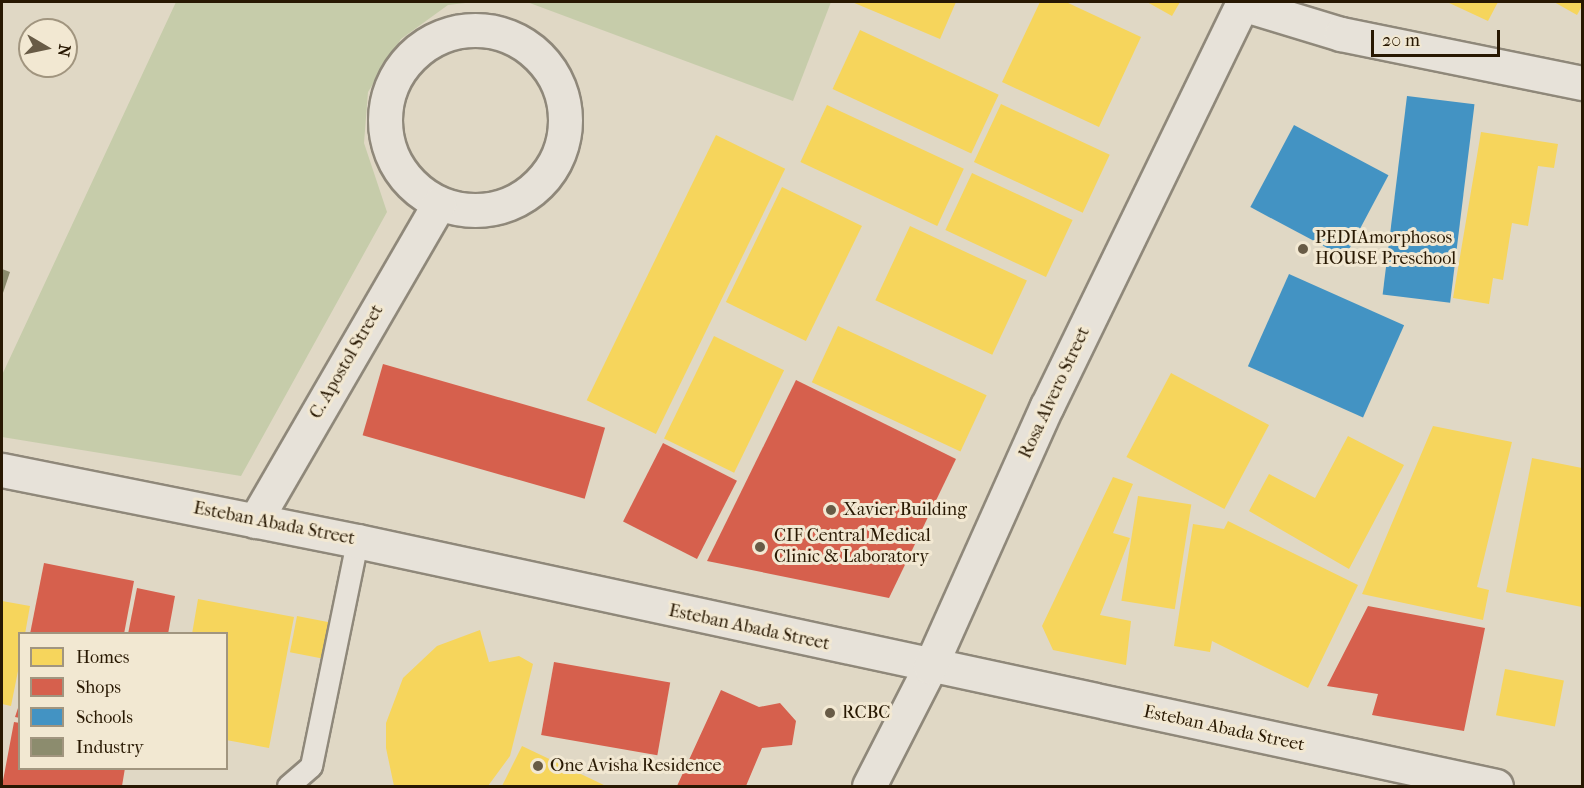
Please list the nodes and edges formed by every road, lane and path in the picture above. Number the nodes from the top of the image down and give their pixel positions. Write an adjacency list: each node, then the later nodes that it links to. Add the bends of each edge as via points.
1 (1243, 3): 2 (street, via 1331,32); 7 (street, Rosa Alvero Street, via 1047,406)
2 (1582, 83)
3 (440, 204): 3 (street, via 467,211 496,209 522,198 544,180 559,154 566,127 563,98 552,72 533,50 506,34 476,29 446,34 418,49 398,73 386,102 386,133 395,162 413,187); 5 (street, C. Apostol Street)
4 (2, 470): 5 (street, Esteban Abada Street)
5 (255, 521): 6 (street, Esteban Abada Street)
6 (357, 540): 7 (street, Esteban Abada Street); 8 (lane, via 311,766)
7 (930, 667): 9 (street, Rosa Alvero Street); 10 (street, Esteban Abada Street)
8 (288, 786)
9 (869, 786)
10 (1496, 786)

